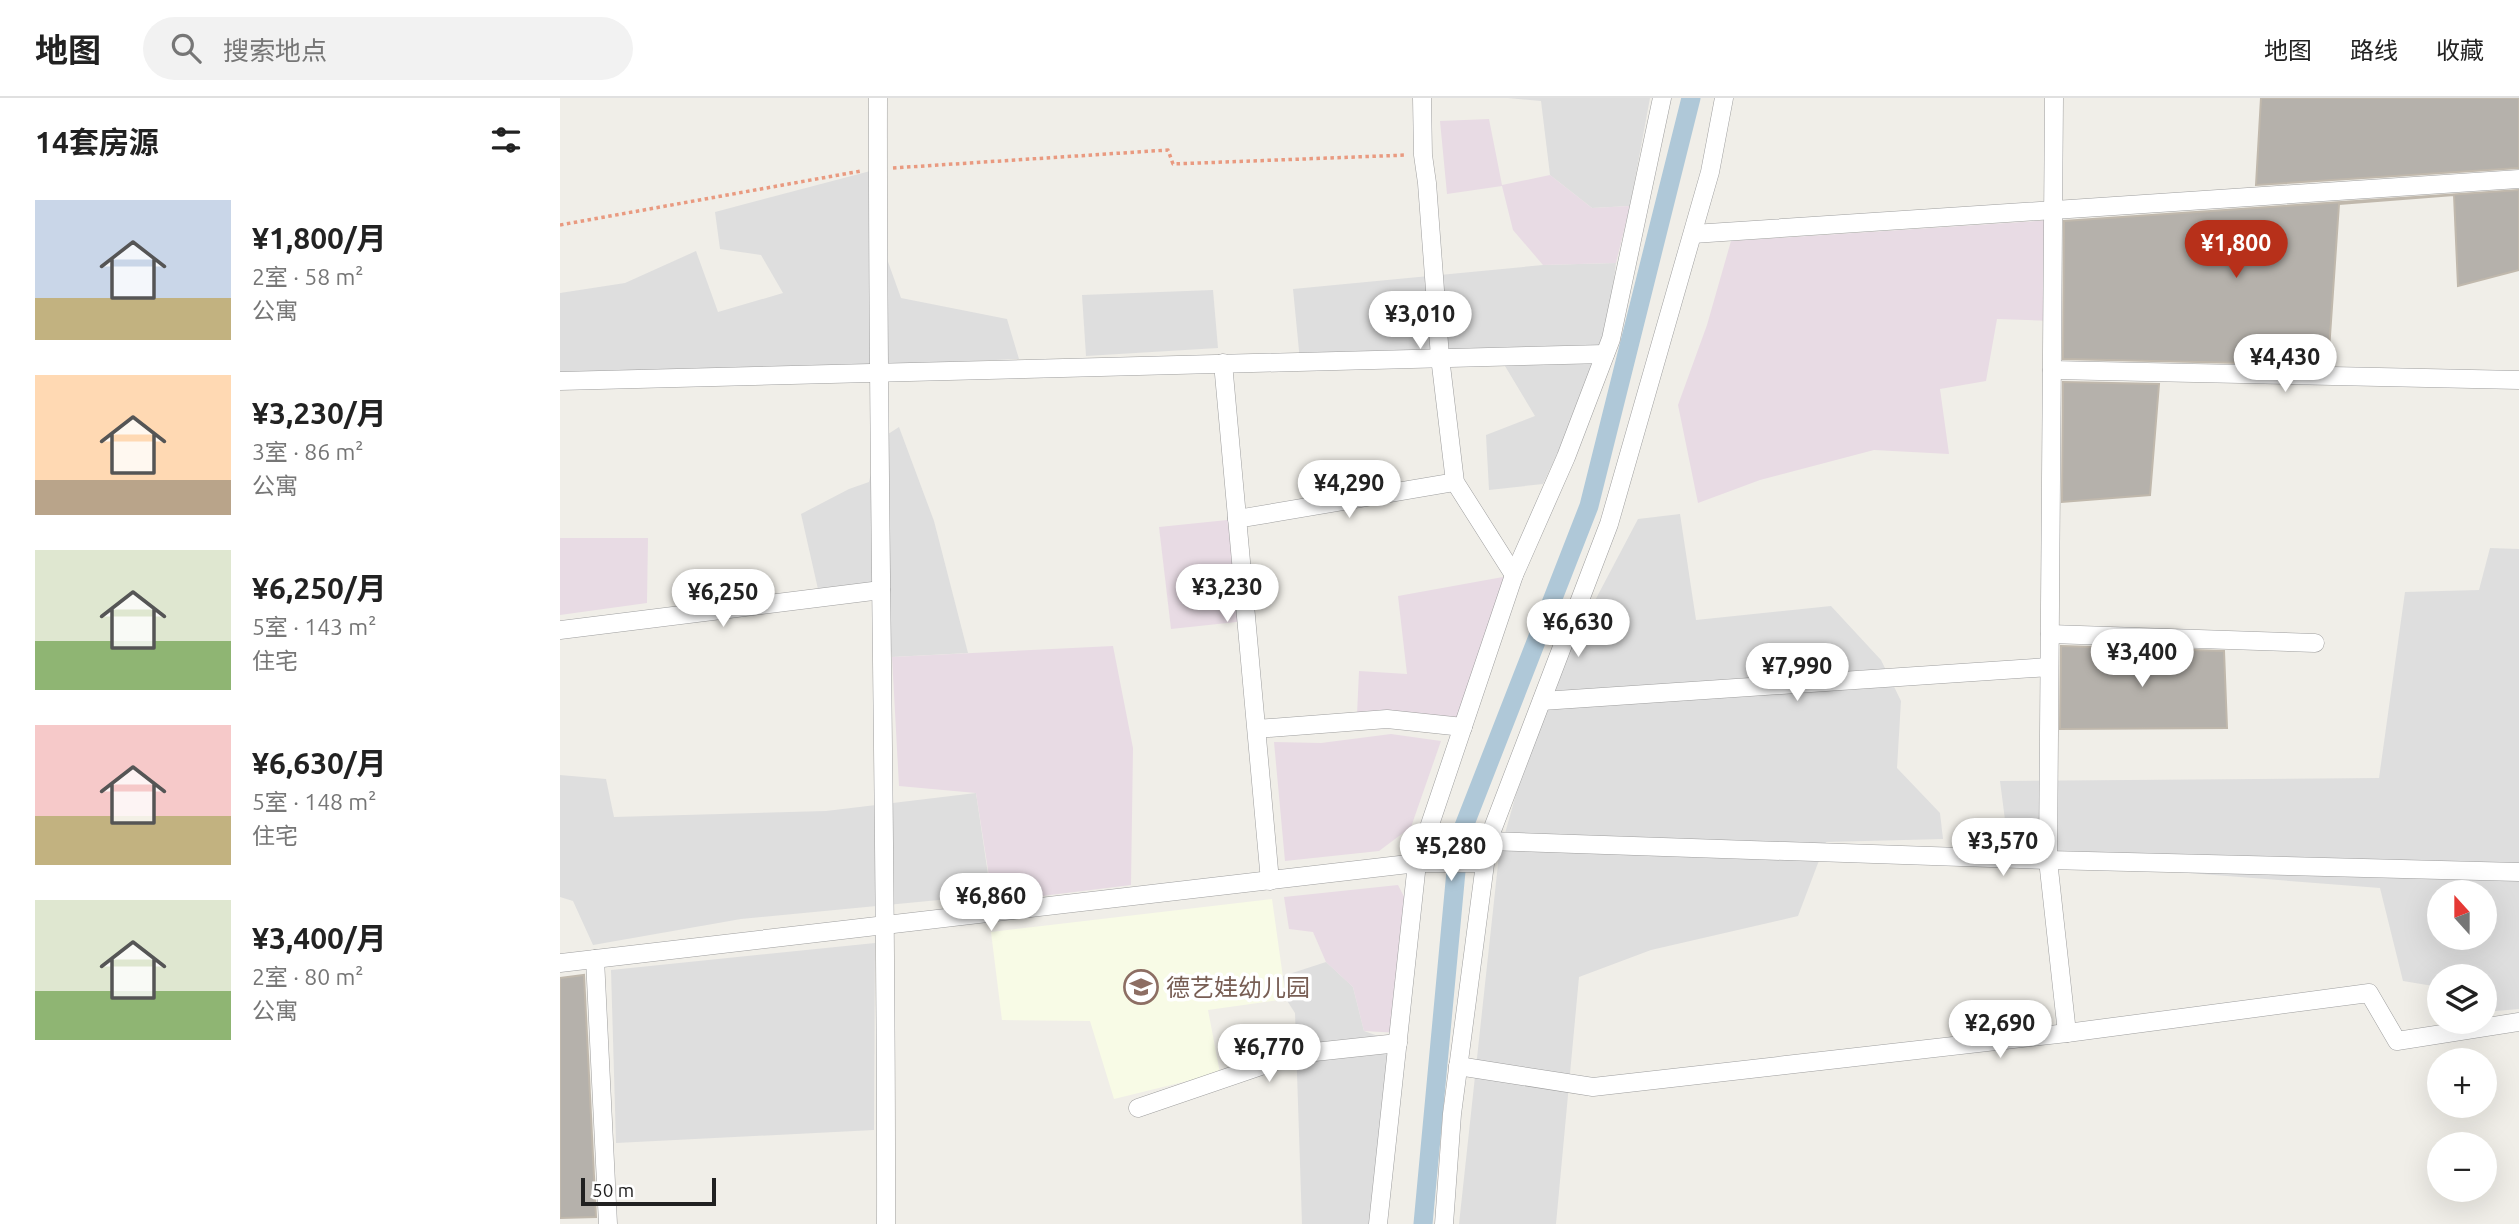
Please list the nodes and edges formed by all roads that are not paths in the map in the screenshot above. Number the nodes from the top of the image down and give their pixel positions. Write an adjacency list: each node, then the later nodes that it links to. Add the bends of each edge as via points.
1 (878, 98): 13 (street)
2 (1422, 98): 10 (street)
3 (1662, 98): 9 (street)
4 (1724, 98): 8 (street)
5 (2054, 98): 7 (street)
6 (2519, 179): 7 (street)
7 (2053, 210): 8 (street); 12 (street)
8 (1693, 234): 24 (street, via 1609,524)
9 (1605, 354): 10 (street); 18 (street)
10 (1440, 357): 11 (street); 16 (street)
11 (1223, 363): 13 (street); 17 (street)
12 (2052, 370): 14 (street); 21 (street)
13 (877, 372): 15 (street); 19 (street)
14 (2519, 380)
15 (560, 381)
16 (1455, 482): 17 (street); 18 (street)
17 (1237, 519): 26 (street)
18 (1514, 575): 25 (street)
19 (881, 590): 20 (street); 33 (street)
20 (560, 630)
21 (2050, 634): 22 (street); 23 (street)
22 (2315, 643)
23 (2049, 667): 24 (street); 28 (street)
24 (1542, 701): 27 (street)
25 (1463, 727): 26 (street, via 1388,719); 29 (street)
26 (1256, 729): 32 (street)
27 (1488, 841): 28 (street); 30 (street)
28 (2048, 860): 31 (street); 37 (street)
29 (1417, 863): 30 (street); 32 (street); 38 (street)
30 (1485, 863): 39 (street)
31 (2519, 872)
32 (1270, 881): 33 (street)
33 (887, 925): 34 (street); 42 (street)
34 (595, 959): 35 (street); 41 (street)
35 (560, 963)
36 (2519, 1022): 37 (street, via 2397,1041 2369,993)
37 (2067, 1033): 39 (street, via 1593,1087)
38 (1398, 1043): 40 (street, via 1296,1054); 43 (street)
39 (1458, 1066): 44 (street)
40 (1138, 1108)
41 (608, 1224)
42 (886, 1224)
43 (1378, 1224)
44 (1444, 1224)

